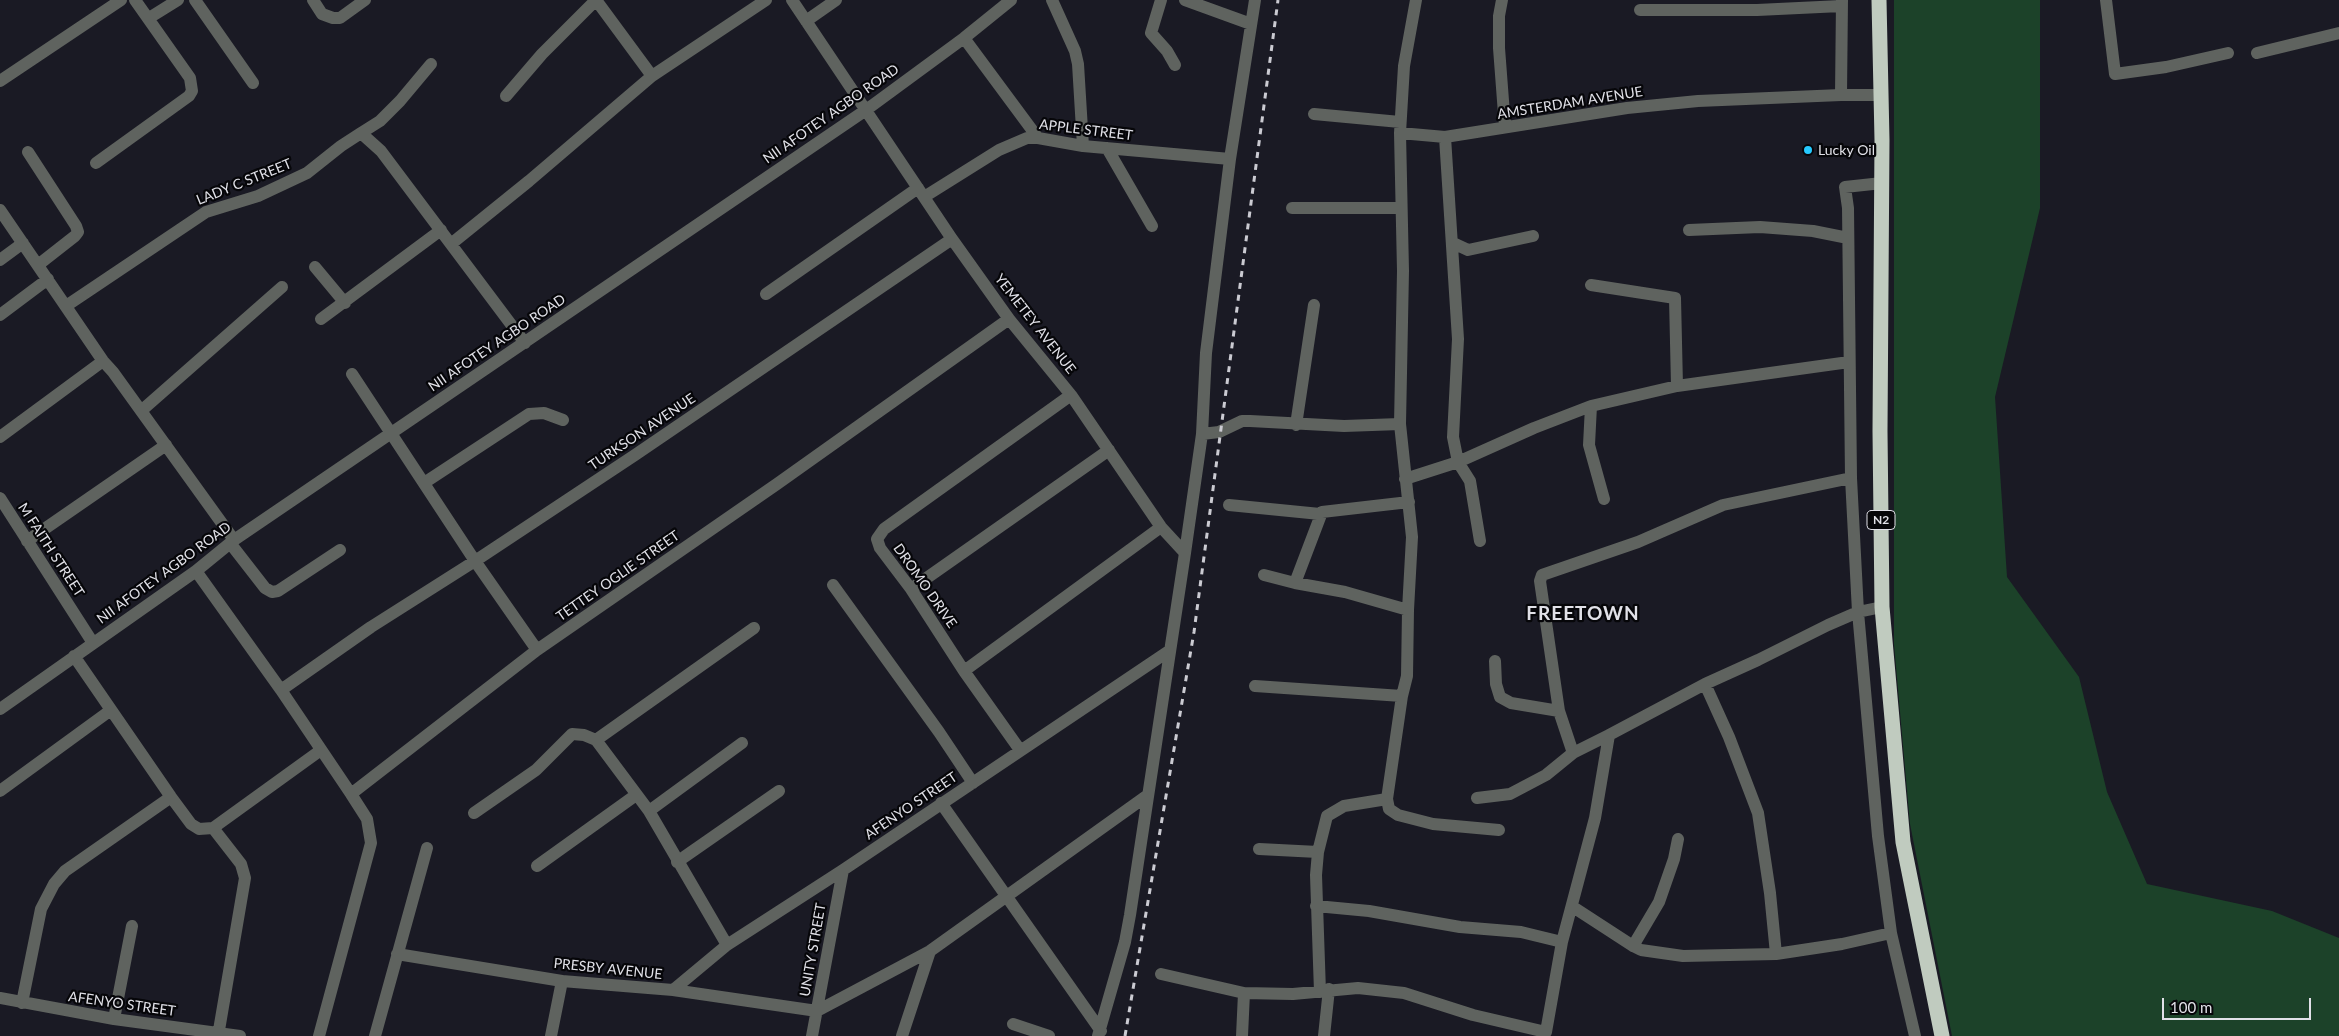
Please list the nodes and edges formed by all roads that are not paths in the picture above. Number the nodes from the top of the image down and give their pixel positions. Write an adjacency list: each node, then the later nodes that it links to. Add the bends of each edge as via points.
1 (121, 0): 32 (street)
2 (135, 0): 22 (street)
3 (178, 0): 22 (street)
4 (195, 0): 33 (street)
5 (313, 0): 6 (street, via 322,14 340,18)
6 (365, 0)
7 (596, 0): 31 (street); 36 (street)
8 (766, 0): 31 (street)
9 (792, 0): 23 (street, YEMETEY AVENUE)
10 (836, 0): 23 (street)
11 (1052, 0): 44 (street, via 1078,64)
12 (1161, 0): 30 (street, via 1150,33)
13 (1186, 0): 24 (street)
14 (1256, 0): 24 (street)
15 (1416, 0): 39 (street, via 1404,66)
16 (1502, 0): 40 (street, via 1499,48)
17 (1879, 0): 35 (highway, N2)
18 (2106, 0): 27 (street, via 2115,74)
19 (1006, 1): 26 (street, NII AFOTEY AGBO ROAD)
20 (1842, 3): 21 (street, via 1758,10); 34 (street)
21 (1640, 10)
22 (149, 18): 48 (street, via 190,78 192,91)
23 (806, 21): 37 (street, YEMETEY AVENUE)
24 (1251, 24): 47 (street)
25 (2339, 34): 28 (street)
26 (964, 38): 37 (street, NII AFOTEY AGBO ROAD); 43 (street)
27 (2228, 53)
28 (2257, 53)
29 (431, 64): 41 (street, LADY C STREET, via 380,121)
30 (1175, 65)
31 (652, 76): 62 (street)
32 (0, 80)
33 (253, 83)
34 (1840, 95): 35 (street, AMSTERDAM AVENUE); 40 (street, AMSTERDAM AVENUE, via 1698,101 1627,108)
35 (1880, 95): 49 (highway, N2)
36 (506, 96)
37 (866, 110): 50 (street, YEMETEY AVENUE); 76 (street, NII AFOTEY AGBO ROAD)
38 (1314, 114): 39 (street, AMSTERDAM AVENUE)
39 (1400, 127): 42 (street, AMSTERDAM AVENUE); 52 (street)
40 (1506, 127): 42 (street, AMSTERDAM AVENUE)
41 (361, 133): 55 (street, via 381,152); 72 (street, LADY C STREET, via 307,172 258,196 206,212)
42 (1445, 137): 61 (street)
43 (1038, 138): 44 (street, APPLE STREET); 50 (street, APPLE STREET, via 1022,140 999,150)
44 (1082, 146): 45 (street, APPLE STREET)
45 (1106, 148): 47 (street, APPLE STREET); 54 (street)
46 (28, 152): 64 (street, via 78,232)
47 (1230, 160): 88 (street, via 1206,354)
48 (96, 163)
49 (1882, 183): 58 (street, via 1844,187); 114 (highway, N2)
50 (921, 193): 59 (street, YEMETEY AVENUE); 69 (street, APPLE STREET)
51 (1292, 208): 52 (street)
52 (1401, 208): 86 (street)
53 (0, 210): 60 (street)
54 (1152, 226)
55 (441, 230): 62 (street); 70 (street)
56 (1689, 230): 58 (street, via 1760,227 1813,230)
57 (1533, 236): 61 (street, via 1468,250)
58 (1848, 238): 78 (street)
59 (952, 239): 74 (street, YEMETEY AVENUE); 108 (street, TURKSON AVENUE)
60 (23, 243): 63 (street); 64 (street)
61 (1453, 243): 92 (street, via 1458,339 1453,429)
62 (451, 244): 76 (street)
63 (0, 260)
64 (38, 265): 66 (street)
65 (315, 267): 70 (street)
66 (48, 279): 72 (street); 73 (street)
67 (1591, 285): 80 (street, via 1675,298)
68 (282, 287): 83 (street)
69 (766, 294)
70 (344, 303): 75 (street)
71 (1314, 305): 85 (street)
72 (66, 306): 77 (street)
73 (0, 315)
74 (1009, 318): 81 (street, YEMETEY AVENUE); 119 (street, TETTEY OGLIE STREET, via 769,490)
75 (321, 319)
76 (525, 343): 87 (street, NII AFOTEY AGBO ROAD)
77 (103, 361): 83 (street); 89 (street)
78 (1849, 362): 80 (street); 93 (street)
79 (352, 374): 87 (street)
80 (1677, 386): 82 (street)
81 (1070, 395): 91 (street, YEMETEY AVENUE); 113 (street, DROMO DRIVE, via 879,534 880,548)
82 (1590, 406): 92 (street); 97 (street, via 1590,445)
83 (141, 411): 90 (street)
84 (563, 420): 95 (street, via 544,413 529,414)
85 (1296, 424): 86 (street); 88 (street, via 1242,421 1225,430)
86 (1400, 424): 94 (street)
87 (392, 432): 95 (street); 105 (street, NII AFOTEY AGBO ROAD)
88 (1202, 434): 107 (street)
89 (0, 437)
90 (166, 444): 103 (street); 105 (street)
91 (1109, 450): 102 (street, YEMETEY AVENUE); 113 (street)
92 (1458, 462): 94 (street); 104 (street, via 1470,481)
93 (1851, 478): 116 (street); 130 (street, via 1724,505 1638,542 1542,575 1540,581)
94 (1405, 480): 98 (street)
95 (424, 483): 108 (street)
96 (0, 498): 101 (street, M FAITH STREET)
97 (1604, 499)
98 (1409, 502): 100 (street, via 1331,509); 115 (street, via 1412,536)
99 (1229, 505): 100 (street)
100 (1320, 514): 111 (street)
101 (4, 516): 103 (street, M FAITH STREET)
102 (1161, 527): 107 (street, YEMETEY AVENUE); 123 (street)
103 (27, 540): 118 (street, M FAITH STREET)
104 (1480, 541)
105 (232, 542): 106 (street, via 265,588 272,592); 109 (street, NII AFOTEY AGBO ROAD)
106 (340, 550)
107 (1185, 553): 120 (street)
108 (475, 562): 119 (street); 126 (street, TURKSON AVENUE)
109 (196, 571): 118 (street, NII AFOTEY AGBO ROAD); 126 (street)
110 (1264, 575): 111 (street)
111 (1295, 583): 115 (street, via 1345,592)
112 (833, 585): 137 (street)
113 (912, 589): 123 (street, DROMO DRIVE)
114 (1882, 607): 116 (street); 193 (highway, N2, via 1903,842)
115 (1408, 610): 127 (street, via 1407,676)
116 (1858, 612): 124 (street); 162 (street, via 1878,836)
117 (754, 628): 132 (street)
118 (93, 643): 121 (street, NII AFOTEY AGBO ROAD)
119 (537, 650): 140 (street, TETTEY OGLIE STREET)
120 (1169, 651): 135 (street, AFENYO STREET); 142 (street)
121 (74, 656): 128 (street, NII AFOTEY AGBO ROAD); 129 (street)
122 (1495, 661): 130 (street, via 1500,698)
123 (964, 671): 135 (street, DROMO DRIVE)
124 (1705, 684): 131 (street); 168 (street, via 1758,813)
125 (1255, 686): 127 (street)
126 (281, 690): 134 (street)
127 (1402, 696): 145 (street)
128 (0, 709)
129 (111, 710): 138 (street); 143 (street)
130 (1559, 712): 136 (street)
131 (1609, 735): 136 (street); 160 (street, via 1595,818)
132 (596, 740): 141 (street); 148 (street, via 572,734 536,770)
133 (742, 743): 147 (street)
134 (321, 750): 140 (street); 149 (street)
135 (1020, 750): 137 (street, AFENYO STREET)
136 (1572, 753): 144 (street, via 1546,775 1510,794)
137 (972, 783): 146 (street, AFENYO STREET)
138 (0, 791)
139 (779, 791): 155 (street)
140 (351, 794): 184 (street, via 367,819 371,843)
141 (636, 795): 147 (street); 156 (street)
142 (1148, 796): 158 (street); 180 (street, via 1124,942)
143 (171, 797): 149 (street, via 195,828); 175 (street, via 65,871 54,884 41,909)
144 (1477, 798)
145 (1387, 799): 150 (street, via 1389,809 1398,815 1433,824); 154 (street, via 1344,806 1327,816)
146 (941, 803): 157 (street, AFENYO STREET); 158 (street)
147 (648, 811): 155 (street)
148 (474, 813)
149 (213, 828): 181 (street, via 241,864 245,878)
150 (1499, 830)
151 (1678, 839): 165 (street, via 1678,848 1659,902)
152 (427, 848): 167 (street)
153 (1260, 849): 154 (street)
154 (1318, 852): 159 (street)
155 (677, 862): 164 (street)
156 (537, 866)
157 (843, 870): 164 (street, AFENYO STREET); 176 (street, UNITY STREET)
158 (1007, 898): 166 (street); 180 (street)
159 (1316, 906): 163 (street, via 1369,911 1460,927 1521,932); 172 (street)
160 (1573, 907): 163 (street); 165 (street)
161 (132, 926): 177 (street)
162 (1892, 933): 168 (street); 192 (street)
163 (1562, 942): 182 (street)
164 (727, 945): 171 (street, AFENYO STREET)
165 (1633, 946): 168 (street, via 1683,956)
166 (930, 951): 176 (street); 188 (street)
167 (397, 954): 170 (street, PRESBY AVENUE); 185 (street)
168 (1776, 954)
169 (1161, 974): 173 (street)
170 (562, 981): 171 (street, PRESBY AVENUE); 186 (street)
171 (673, 990): 176 (street, PRESBY AVENUE)
172 (1325, 991): 173 (street); 182 (street, via 1358,988 1404,993); 191 (street)
173 (1244, 993): 190 (street)
174 (0, 998): 175 (street, AFENYO STREET)
175 (22, 1003): 177 (street, AFENYO STREET)
176 (817, 1011): 187 (street, UNITY STREET)
177 (114, 1019): 179 (street, AFENYO STREET)
178 (1013, 1024): 189 (street)
179 (160, 1030): 181 (street, AFENYO STREET)
180 (1100, 1034)
181 (219, 1035): 183 (street, AFENYO STREET)
182 (1548, 1035)
183 (240, 1036)
184 (319, 1036)
185 (375, 1036)
186 (551, 1036)
187 (812, 1036)
188 (902, 1036)
189 (1049, 1036)
190 (1242, 1036)
191 (1324, 1036)
192 (1915, 1036)
193 (1942, 1036)

